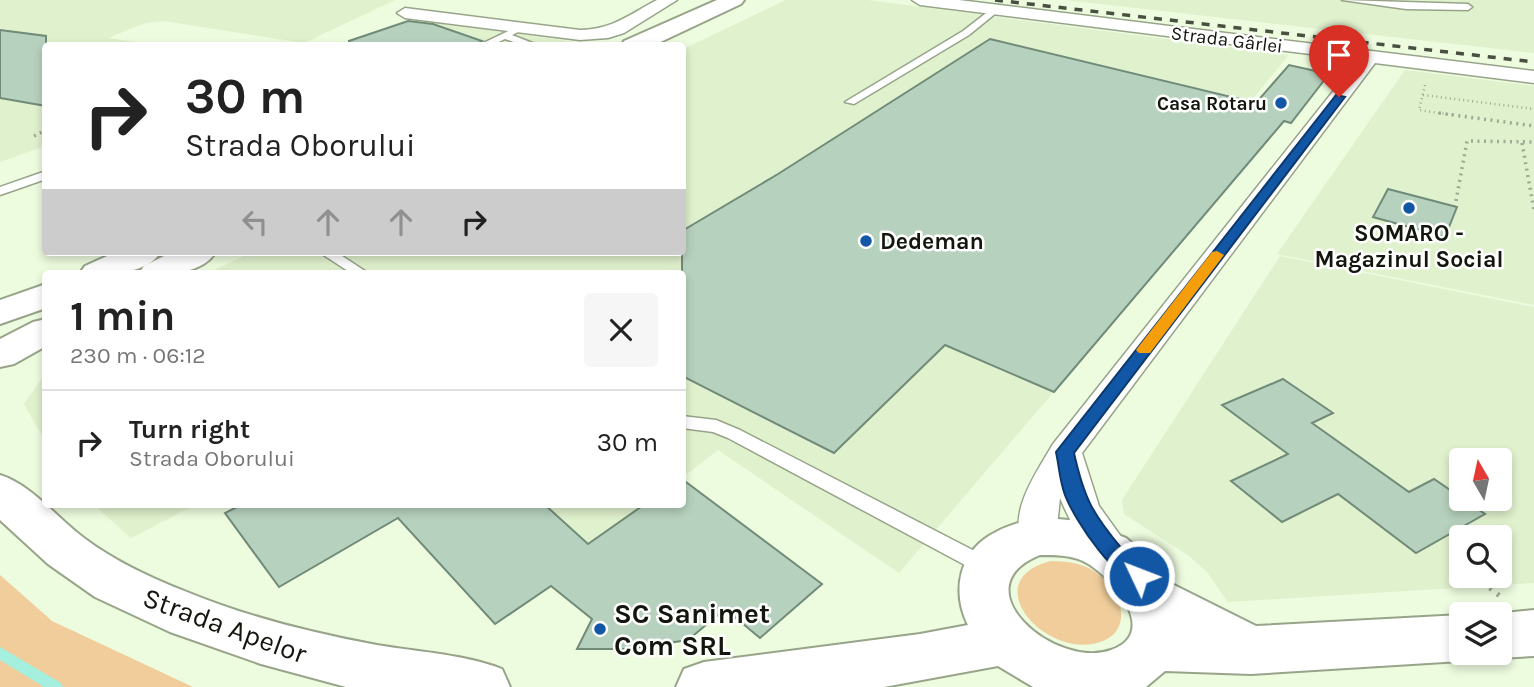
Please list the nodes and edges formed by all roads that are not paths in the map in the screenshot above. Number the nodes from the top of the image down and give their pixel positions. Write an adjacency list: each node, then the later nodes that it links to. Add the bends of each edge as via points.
1 (669, 0): 8 (street, via 628,26 601,36)
2 (734, 0): 12 (street)
3 (920, 0): 6 (street, Strada Gârlei)
4 (1352, 0): 5 (lane)
5 (1468, 7)
6 (997, 9): 13 (street, Strada Gârlei); 15 (lane, via 966,33)
7 (405, 13): 8 (street)
8 (521, 28): 9 (lane)
9 (505, 36): 10 (lane); 11 (lane)
10 (491, 42)
11 (524, 42)
12 (641, 42)
13 (1370, 57): 14 (street, Strada Gârlei); 29 (street)
14 (1534, 77)
15 (850, 102)
16 (42, 176): 17 (lane)
17 (0, 191)
18 (135, 256): 21 (street)
19 (193, 256): 22 (street)
20 (333, 256): 23 (lane)
21 (104, 270)
22 (162, 270)
23 (356, 270)
24 (42, 297): 25 (street)
25 (0, 313)
26 (42, 332): 27 (street)
27 (0, 355)
28 (686, 422): 34 (lane, via 716,426 734,434)
29 (1065, 452): 31 (street, via 1040,501); 32 (street, via 1081,509)
30 (0, 492): 38 (street, Strada Apelor, via 88,568 142,597 241,637 322,660)
31 (1037, 536): 32 (street, via 1091,543); 34 (street, via 1016,541 999,552)
32 (1117, 557): 33 (street, via 1139,576)
33 (1153, 623): 34 (street, via 1138,663 1116,674 1088,677 1058,672); 37 (street, via 1251,650)
34 (1009, 630): 39 (street, via 920,658)
35 (1534, 633): 36 (street)
36 (1512, 634)
37 (1449, 639)
38 (482, 687)
39 (704, 687)

